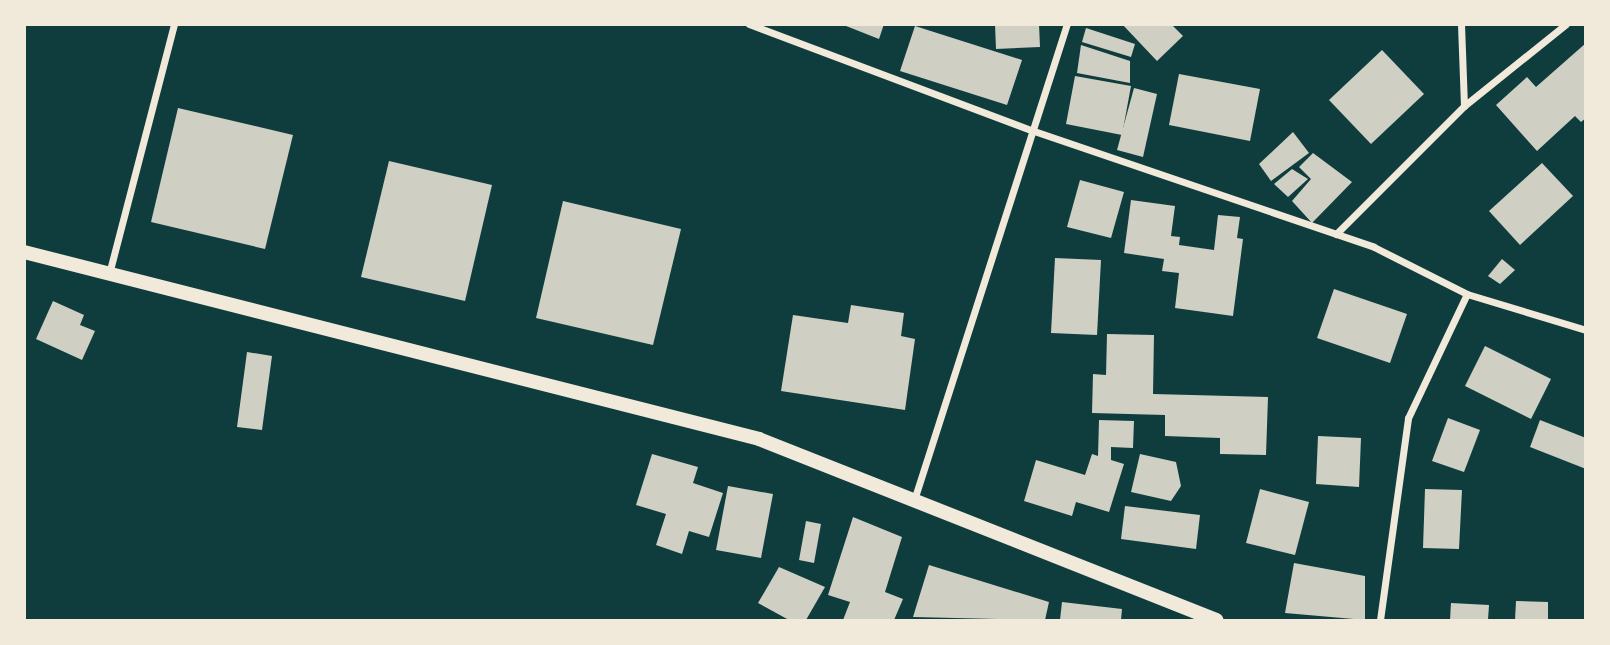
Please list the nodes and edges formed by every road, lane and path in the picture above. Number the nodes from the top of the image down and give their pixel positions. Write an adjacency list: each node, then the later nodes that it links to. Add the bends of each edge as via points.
1 (174, 24): 10 (street)
2 (749, 24): 7 (street)
3 (1067, 24): 7 (street)
4 (1461, 24): 6 (street)
5 (1566, 24): 6 (street)
6 (1464, 106): 8 (street)
7 (1031, 130): 8 (street); 13 (street)
8 (1336, 234): 11 (street)
9 (24, 253): 10 (main road)
10 (110, 270): 13 (main road, via 632,403 759,439)
11 (1467, 294): 12 (street); 15 (street, via 1408,418)
12 (1586, 330)
13 (915, 497): 14 (main road)
14 (1217, 621)
15 (1380, 621)

